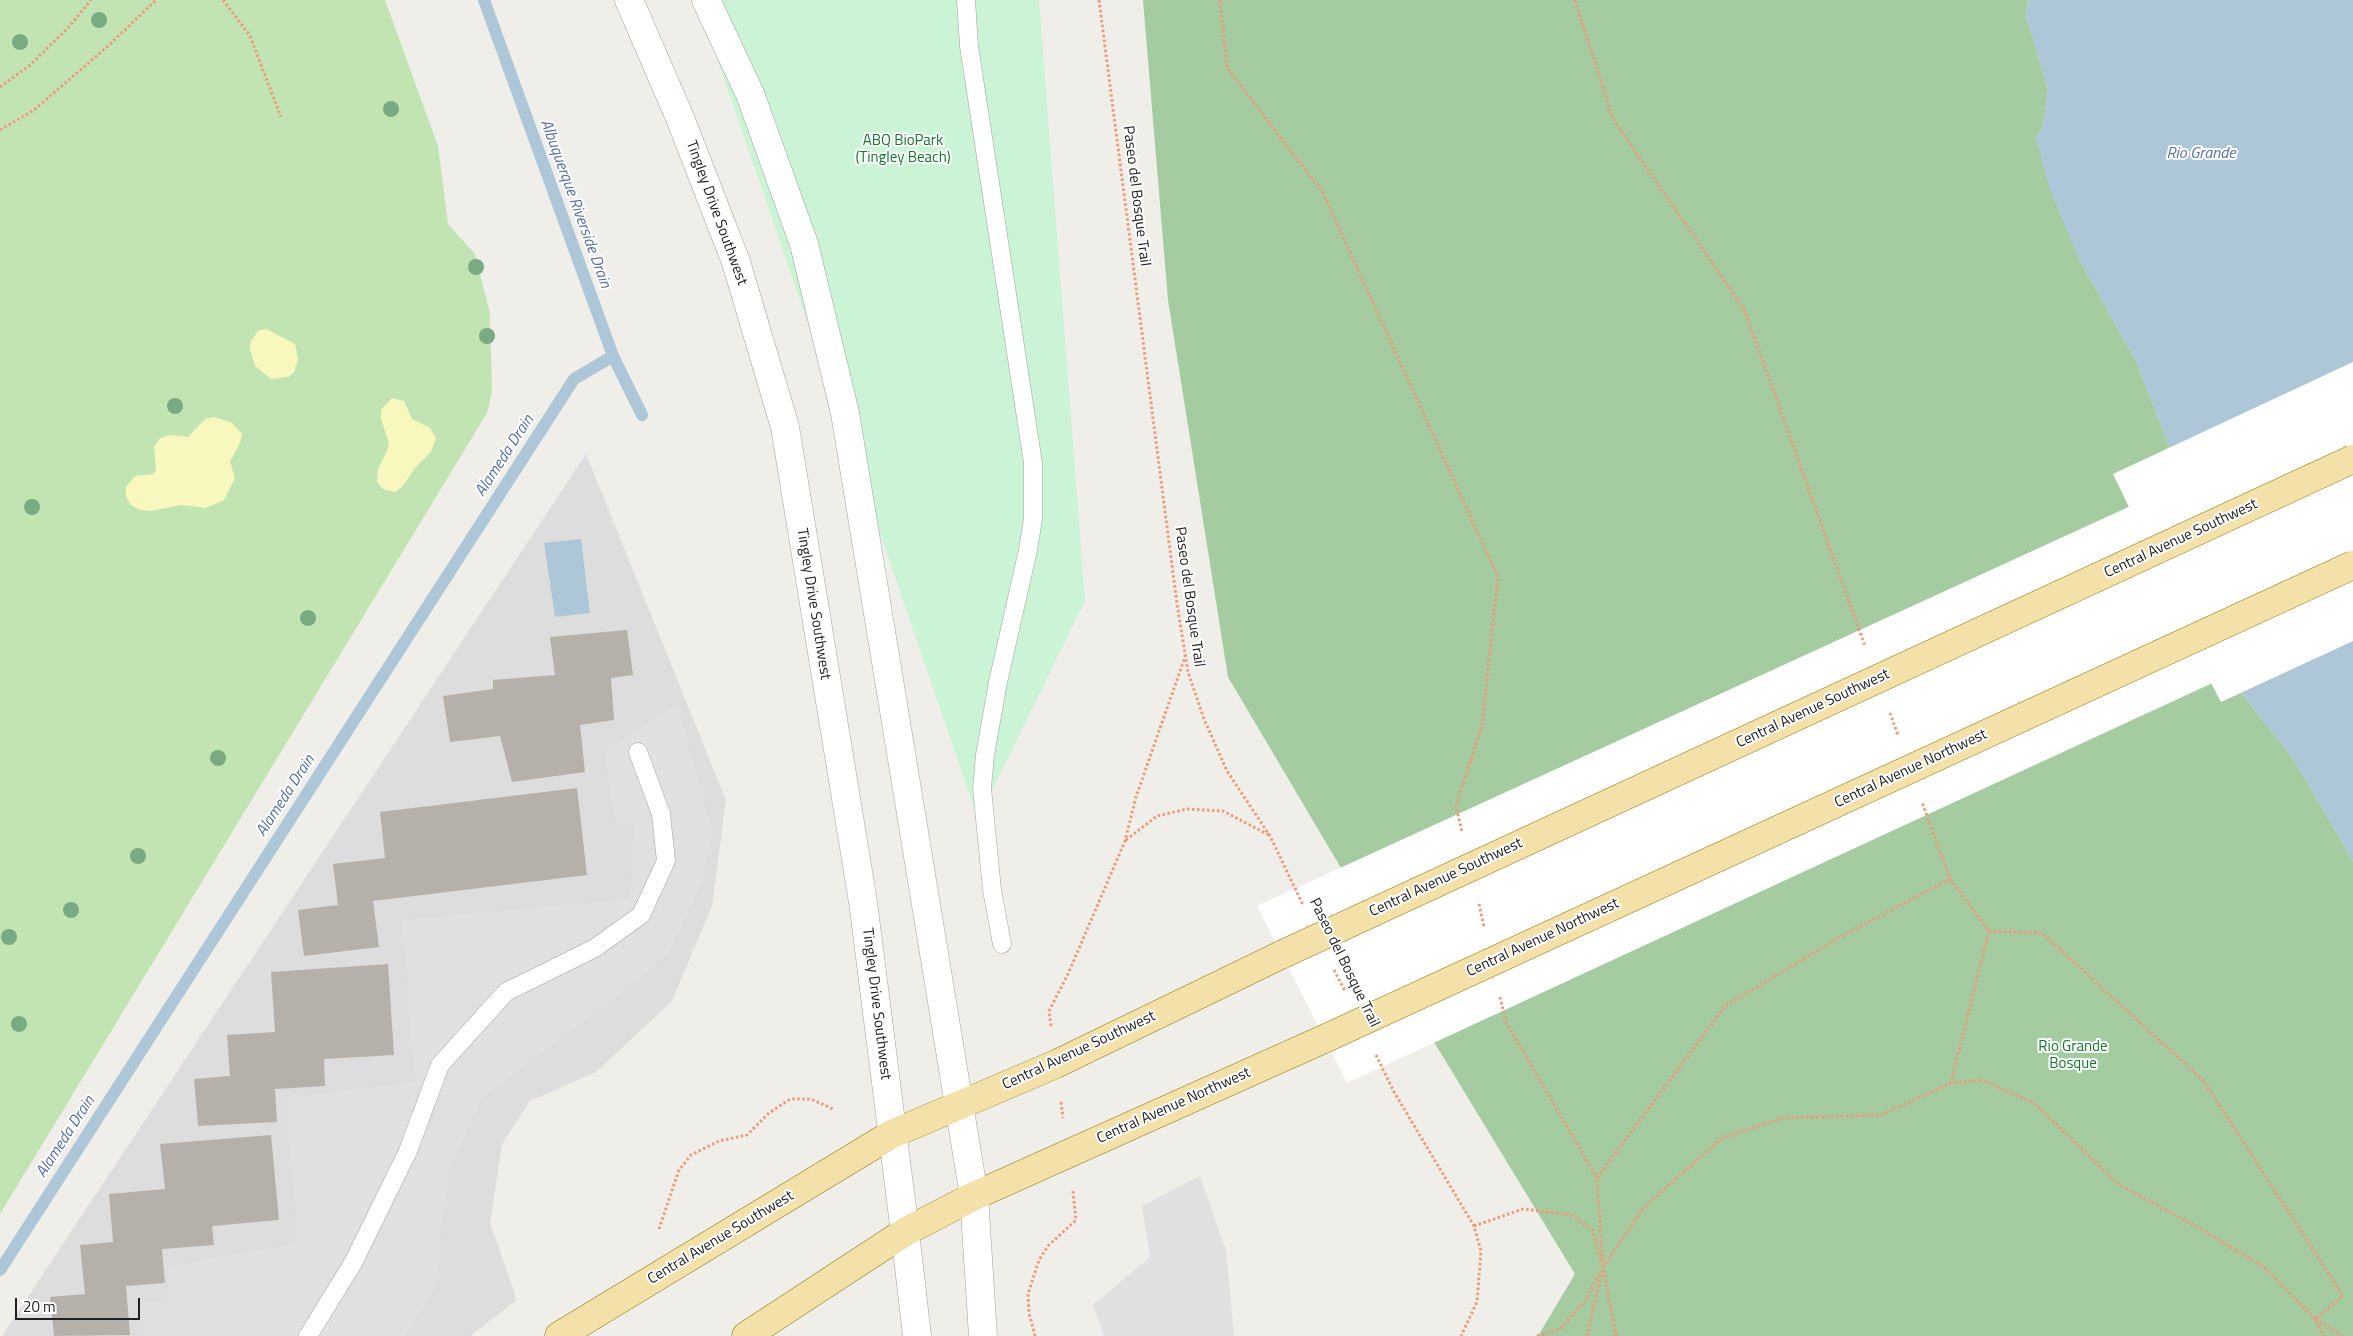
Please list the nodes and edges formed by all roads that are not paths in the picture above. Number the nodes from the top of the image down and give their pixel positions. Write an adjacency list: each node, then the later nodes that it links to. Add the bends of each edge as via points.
1 (629, 0): 9 (street, Tingley Drive Southwest, via 680,118 736,262 784,427 863,902)
2 (706, 0): 8 (street, via 750,94 804,244 845,413)
3 (966, 0): 7 (lane, via 969,46 1033,463 1028,550 984,755 982,788 992,890)
4 (2353, 459): 8 (main road, Central Avenue Southwest, bridge, via 1283,954 1056,1064)
5 (2353, 565): 10 (main road, Central Avenue Northwest, bridge, via 1324,1039)
6 (638, 752): 12 (lane, via 661,814 666,861 641,915 595,948 506,992 440,1065 408,1151 353,1263)
7 (1002, 944)
8 (959, 1106): 9 (main road, Central Avenue Southwest); 10 (street)
9 (892, 1134): 11 (street, Tingley Drive Southwest); 13 (main road, Central Avenue Southwest)
10 (974, 1196): 11 (main road, Central Avenue Northwest); 16 (street)
11 (904, 1232): 14 (main road, Central Avenue Northwest); 15 (street, Tingley Drive Southwest)
12 (308, 1336)
13 (559, 1336)
14 (746, 1336)
15 (917, 1336)
16 (983, 1336)

